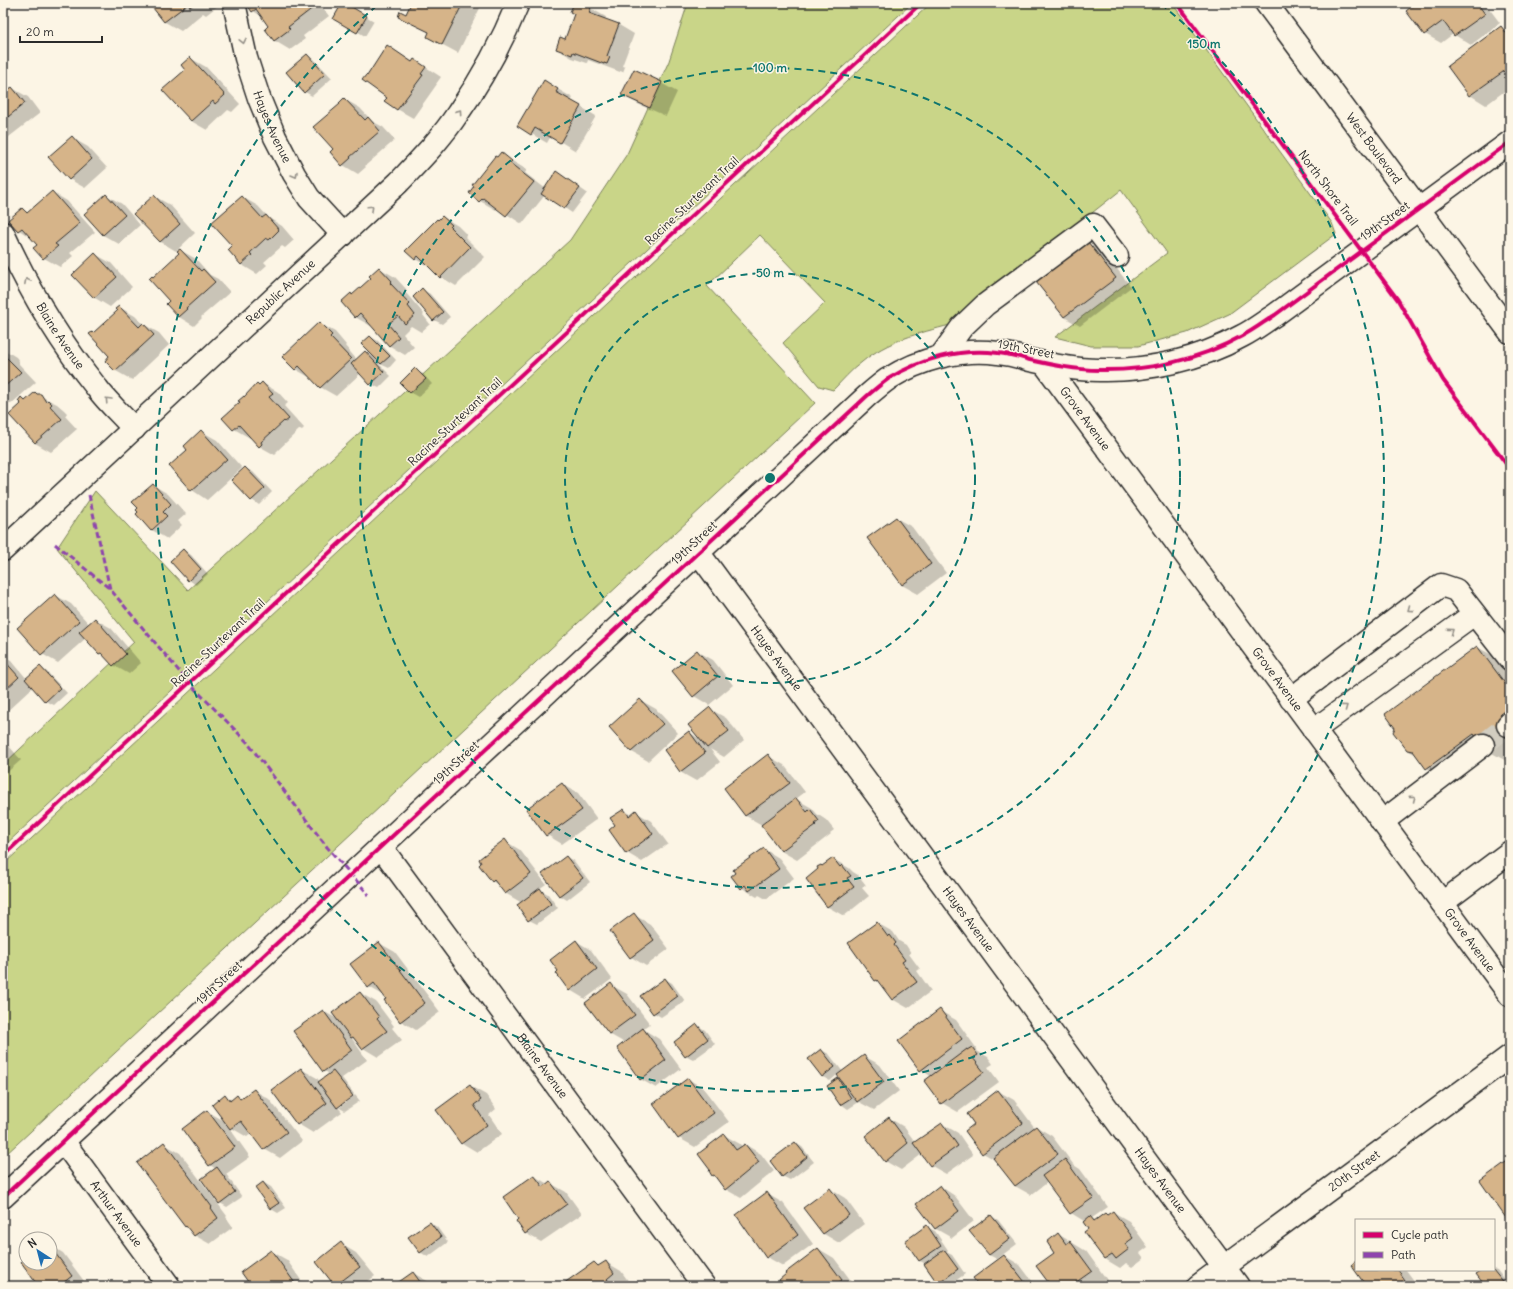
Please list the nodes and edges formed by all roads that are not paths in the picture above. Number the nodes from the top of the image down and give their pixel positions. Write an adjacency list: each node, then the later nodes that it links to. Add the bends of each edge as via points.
1 (234, 3): 7 (street, Hayes Avenue, one-way to 7, via 246,58 275,137 309,198)
2 (518, 3): 7 (street, Republic Avenue, one-way to 2, via 398,183 458,114 504,36)
3 (1266, 3): 5 (street, West Boulevard)
4 (1510, 142): 5 (street, 19th Street)
5 (1419, 209): 9 (street, West Boulevard); 11 (street, 19th Street, via 1275,315 1220,347 1149,367 1100,370)
6 (3, 233): 12 (street, Blaine Avenue, one-way to 6, via 98,389 60,338)
7 (343, 235): 12 (street, Republic Avenue)
8 (1117, 256): 10 (street, via 1093,226 985,305 962,327)
9 (1510, 332)
10 (941, 356): 11 (street, 19th Street, via 969,352 998,352); 14 (street, 19th Street, via 913,365 888,379)
11 (1044, 363): 17 (street, Grove Avenue)
12 (134, 429): 13 (street, Republic Avenue)
13 (3, 550)
14 (698, 552): 21 (street, 19th Street); 28 (street, Hayes Avenue)
15 (1474, 614): 16 (street); 17 (street, one-way to 17, via 1456,590 1441,585); 18 (street, one-way to 15)
16 (1510, 659)
17 (1291, 699): 18 (street, Grove Avenue)
18 (1314, 730): 20 (street, Grove Avenue)
19 (1483, 745): 20 (street, one-way to 19)
20 (1382, 822): 23 (street, Grove Avenue)
21 (381, 847): 26 (street, 19th Street); 30 (street, Blaine Avenue)
22 (1510, 852): 23 (street)
23 (1442, 903): 24 (street, Grove Avenue)
24 (1510, 995)
25 (1510, 1056): 28 (street, 20th Street)
26 (63, 1141): 27 (street, 19th Street); 29 (street, Arthur Avenue)
27 (3, 1197)
28 (1224, 1267): 31 (street, 20th Street); 32 (street, Hayes Avenue)
29 (169, 1286)
30 (704, 1286)
31 (1198, 1286)
32 (1238, 1286)

